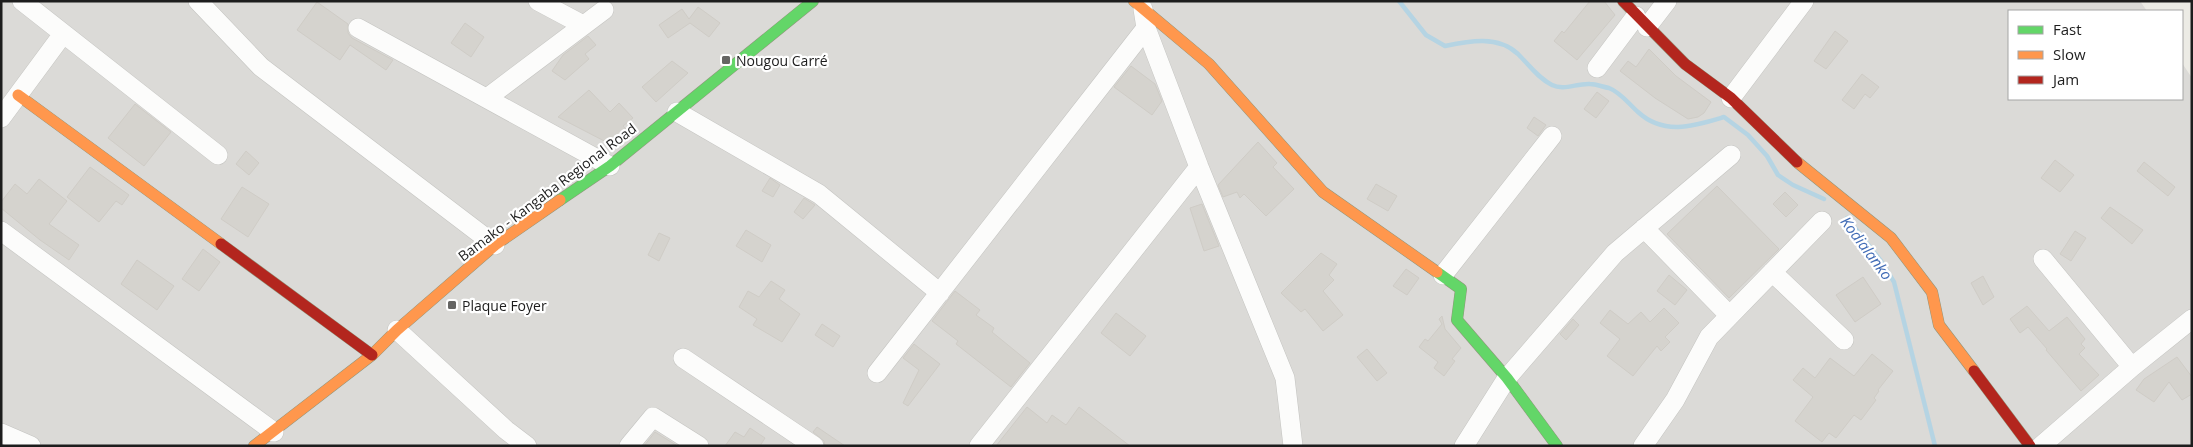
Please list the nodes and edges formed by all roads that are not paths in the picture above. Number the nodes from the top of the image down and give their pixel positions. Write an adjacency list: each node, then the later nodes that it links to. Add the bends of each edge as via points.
1 (22, 1): 14 (street)
2 (198, 1): 29 (street, via 261,67)
3 (538, 1): 11 (street)
4 (813, 1): 19 (street, Bamako - Kangaba Regional Road)
5 (1623, 1): 10 (street)
6 (1667, 1): 10 (street)
7 (1804, 1): 18 (street)
8 (1139, 5): 13 (street); 32 (street, via 1209,64 1323,192)
9 (604, 10): 11 (street)
10 (1642, 22): 15 (street); 18 (street, via 1685,64)
11 (583, 26): 17 (street)
12 (358, 28): 17 (street)
13 (1146, 28): 25 (street); 33 (street)
14 (63, 34): 16 (street); 22 (street)
15 (1597, 68)
16 (18, 95): 20 (street); 38 (street)
17 (487, 98): 24 (street)
18 (1731, 98): 56 (street, via 1791,157 1890,238 1932,292 1938,325)
19 (677, 112): 24 (street, Bamako - Kangaba Regional Road); 33 (street, via 819,194)
20 (1, 118)
21 (1552, 136): 32 (street)
22 (218, 155)
23 (1731, 155): 27 (street)
24 (610, 166): 29 (street, Bamako - Kangaba Regional Road)
25 (1200, 167): 51 (street); 52 (street, via 1285,378)
26 (1822, 221): 31 (street)
27 (1644, 228): 34 (street); 42 (street, via 1614,253)
28 (1, 231): 43 (street)
29 (495, 245): 36 (street, Bamako - Kangaba Regional Road)
30 (2043, 259): 40 (street)
31 (1772, 272): 34 (street); 37 (street)
32 (1443, 275): 42 (street, via 1460,289 1457,320)
33 (940, 293): 41 (street)
34 (1729, 315): 55 (street, via 1708,336 1676,400)
35 (2192, 319): 40 (street)
36 (396, 330): 38 (street, Bamako - Kangaba Regional Road); 47 (street)
37 (1844, 340)
38 (372, 355): 43 (street, Bamako - Kangaba Regional Road)
39 (683, 358): 50 (street)
40 (2132, 367): 57 (street)
41 (877, 373)
42 (1507, 378): 53 (street); 54 (street)
43 (274, 432): 46 (street, Bamako - Kangaba Regional Road)
44 (1, 433): 45 (street)
45 (31, 446)
46 (254, 446)
47 (527, 446)
48 (629, 446): 49 (street, via 653,417)
49 (699, 446)
50 (814, 446)
51 (979, 446)
52 (1293, 446)
53 (1464, 446)
54 (1557, 446)
55 (1643, 446)
56 (2030, 446)
57 (2041, 446)

